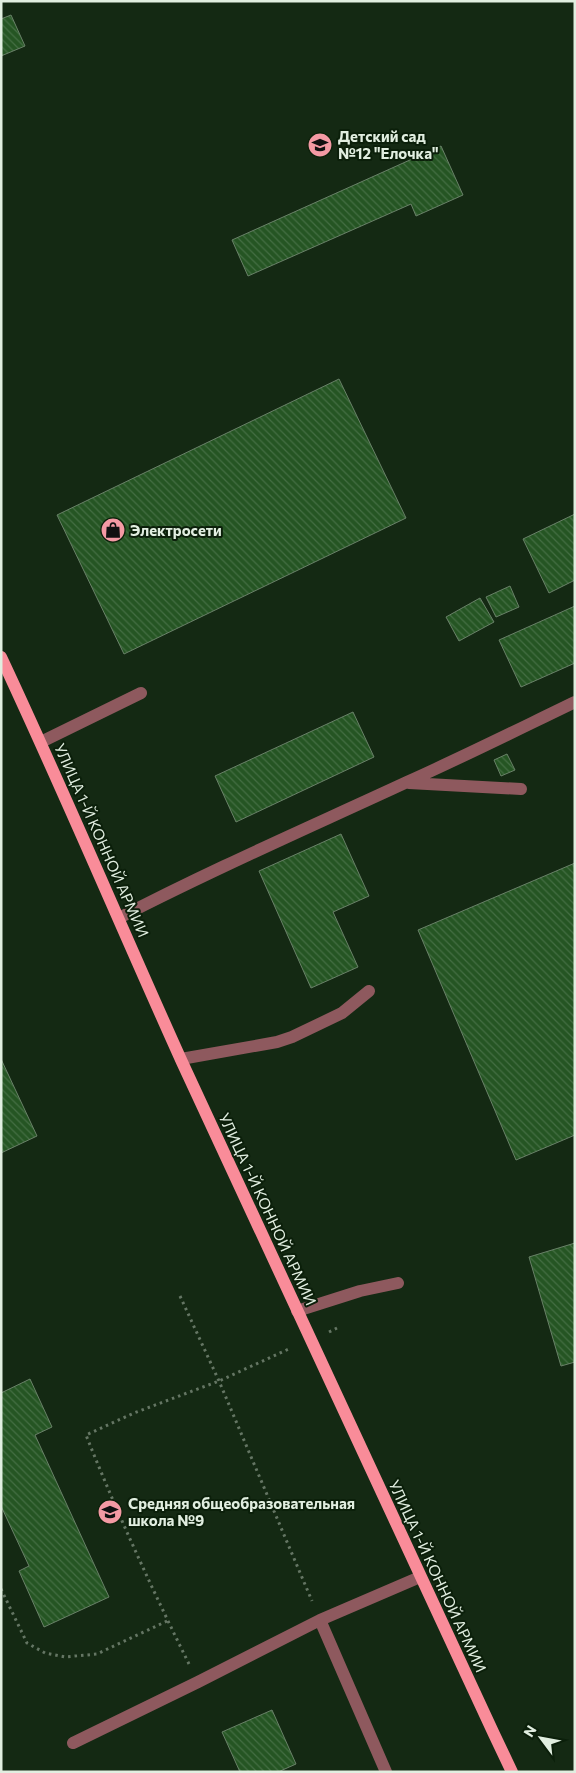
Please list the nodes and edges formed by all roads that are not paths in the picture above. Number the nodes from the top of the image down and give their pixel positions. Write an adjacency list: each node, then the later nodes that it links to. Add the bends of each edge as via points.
1 (1, 657): 4 (main road, УЛИЦА 1-Й КОННОЙ АРМИИ)
2 (141, 693): 4 (lane)
3 (575, 702): 5 (lane)
4 (41, 742): 7 (main road, УЛИЦА 1-Й КОННОЙ АРМИИ)
5 (407, 782): 6 (lane); 7 (lane, via 196,878)
6 (521, 789)
7 (119, 918): 9 (main road, УЛИЦА 1-Й КОННОЙ АРМИИ)
8 (369, 991): 9 (lane, via 342,1013 292,1037)
9 (181, 1059): 11 (main road, УЛИЦА 1-Й КОННОЙ АРМИИ)
10 (398, 1283): 11 (lane)
11 (296, 1311): 12 (main road, УЛИЦА 1-Й КОННОЙ АРМИИ)
12 (420, 1577): 13 (lane); 16 (main road, УЛИЦА 1-Й КОННОЙ АРМИИ)
13 (320, 1620): 14 (lane); 15 (lane)
14 (73, 1744)
15 (386, 1772)
16 (512, 1772)

